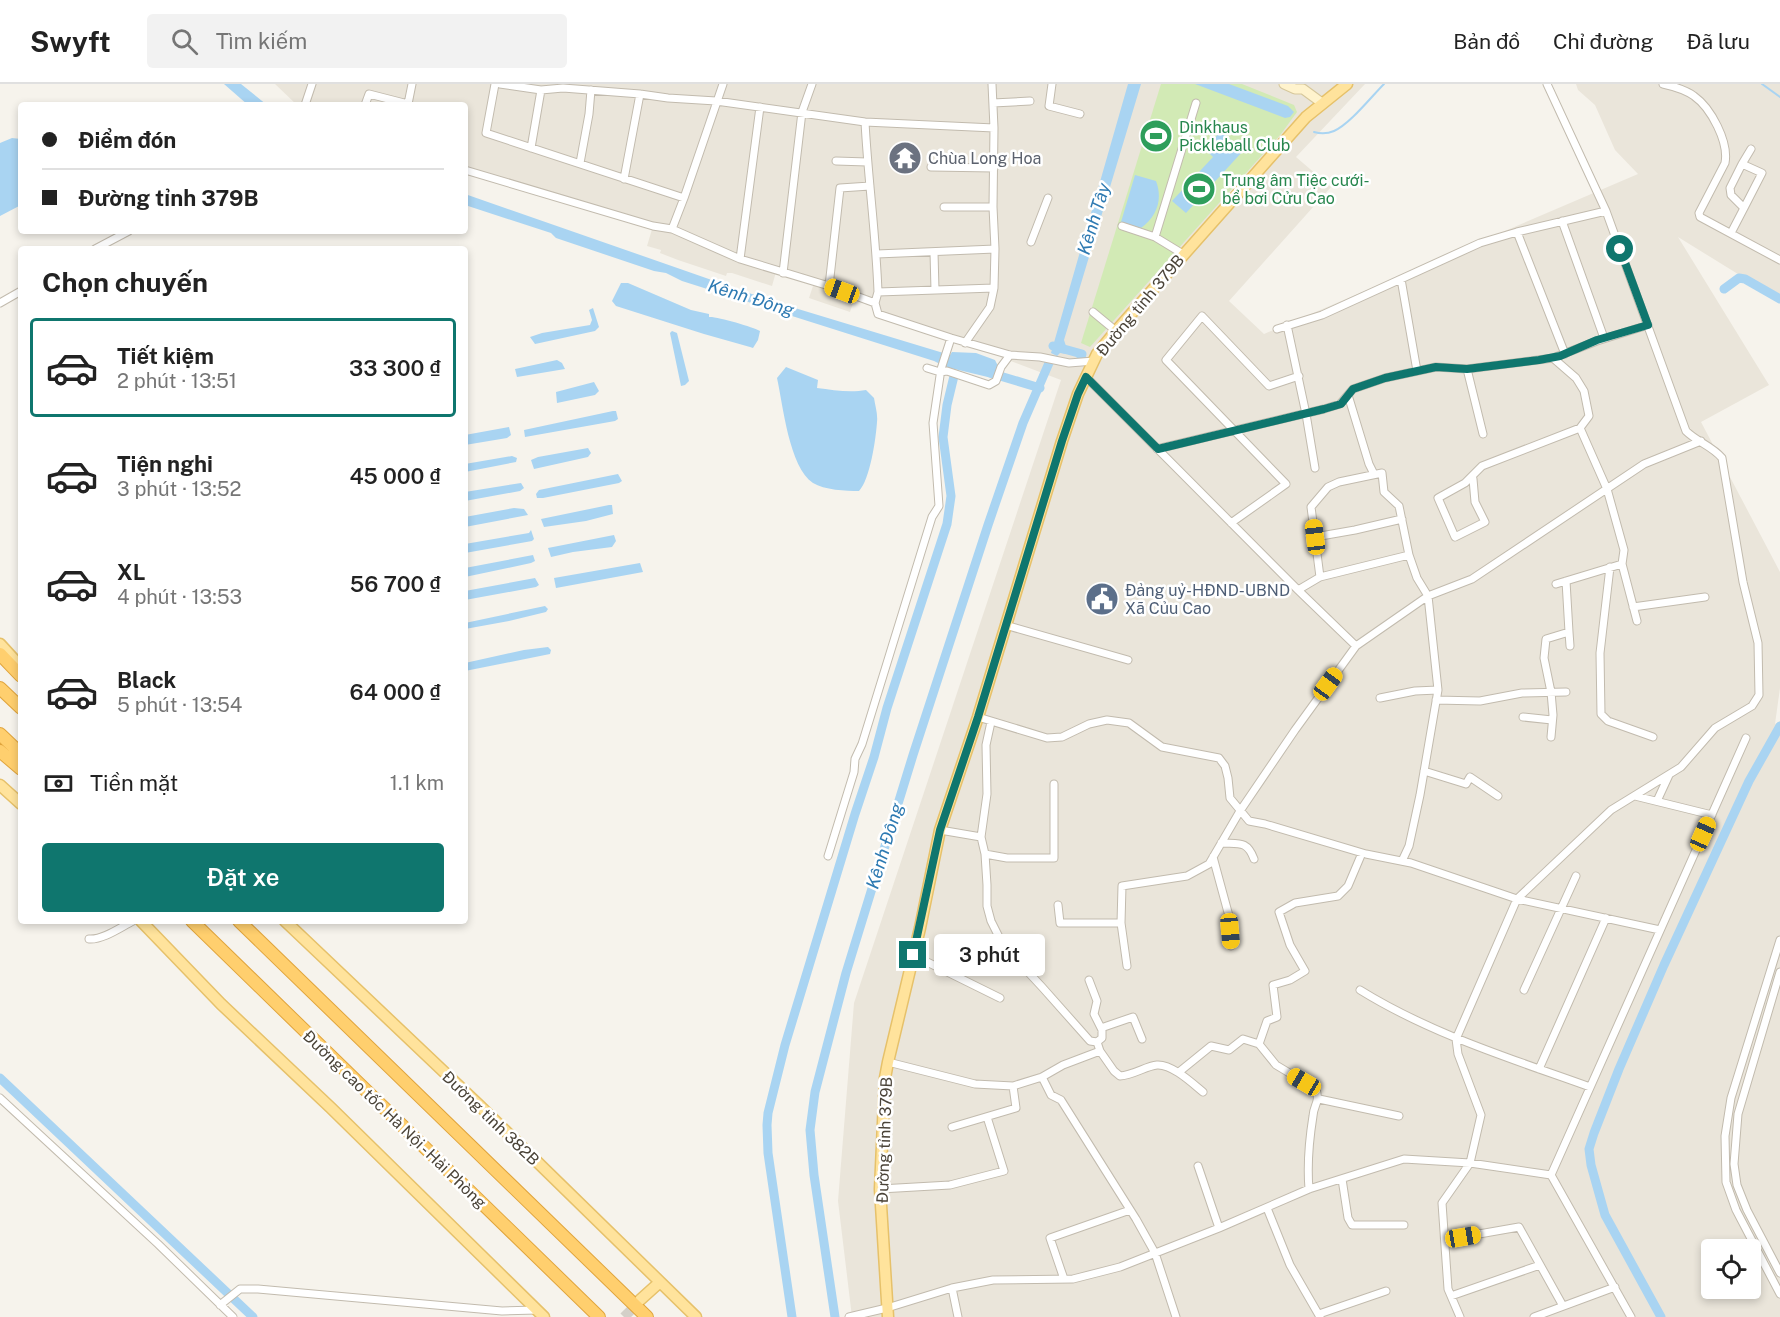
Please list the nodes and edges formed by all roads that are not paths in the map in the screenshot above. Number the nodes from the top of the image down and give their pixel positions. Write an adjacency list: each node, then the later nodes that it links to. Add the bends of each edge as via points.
1 (312, 84): 22 (street)
2 (412, 84): 25 (street)
3 (495, 84): 34 (street, via 486,133)
4 (500, 84): 16 (street)
5 (613, 84): 18 (street)
6 (723, 84): 20 (street)
7 (812, 84): 30 (street)
8 (992, 84): 26 (street)
9 (1052, 84): 31 (street, via 1050,106)
10 (1284, 84): 15 (main road, via 1295,89)
11 (1347, 84): 28 (main road, Đường tỉnh 379B)
12 (1547, 84): 50 (street)
13 (1663, 84): 55 (street, via 1693,95 1720,130 1725,163 1699,213)
14 (563, 86): 16 (street); 17 (street)
15 (1302, 87): 28 (main road)
16 (542, 90): 34 (street)
17 (591, 90): 18 (street); 38 (street)
18 (614, 93): 19 (street)
19 (640, 94): 20 (street); 43 (street)
20 (716, 101): 29 (street); 45 (street)
21 (1030, 101): 26 (street)
22 (306, 102)
23 (366, 102): 24 (street, via 369,93)
24 (399, 102)
25 (409, 102)
26 (993, 103): 33 (street)
27 (1196, 103): 57 (street)
28 (1322, 103): 63 (main road, Đường tỉnh 379B)
29 (760, 107): 30 (street); 64 (street)
30 (802, 112): 32 (street); 66 (street)
31 (1080, 114)
32 (865, 122): 33 (street); 37 (street)
33 (994, 128): 41 (street)
34 (531, 148): 38 (street)
35 (1751, 148): 39 (street)
36 (836, 161): 37 (street)
37 (867, 162): 44 (street)
38 (580, 163): 43 (street)
39 (1742, 164): 49 (street, via 1730,188 1731,195); 49 (street, via 1762,173)
40 (931, 166): 41 (street)
41 (994, 168): 48 (street)
42 (468, 171): 53 (street)
43 (624, 179): 45 (street)
44 (870, 186): 62 (street); 68 (street, via 840,188)
45 (684, 198): 53 (street)
46 (1048, 198): 58 (street)
47 (944, 207): 48 (street)
48 (993, 207): 60 (street)
49 (1744, 207): 55 (street)
50 (1606, 211): 51 (street); 77 (street)
51 (1562, 221): 54 (street); 81 (street)
52 (1122, 226): 57 (street)
53 (672, 229): 64 (street)
54 (1517, 232): 67 (street, via 1480,243); 83 (street)
55 (1731, 233): 65 (street)
56 (123, 234): 59 (street)
57 (1155, 237): 63 (street)
58 (1031, 242)
59 (101, 246)
60 (995, 249): 61 (street); 69 (street)
61 (934, 252): 62 (street); 70 (street)
62 (877, 254): 71 (street)
63 (1183, 254): 79 (main road, Đường tỉnh 379B)
64 (740, 259): 66 (street)
65 (1780, 260)
66 (783, 273): 68 (street)
67 (1401, 279): 76 (street, via 1322,315); 90 (street)
68 (829, 286): 74 (street)
69 (994, 288): 70 (street); 82 (street, via 990,307)
70 (935, 290): 71 (street)
71 (878, 292): 74 (street)
72 (18, 293): 73 (street)
73 (0, 303)
74 (875, 303): 80 (street, via 878,314)
75 (1093, 312): 79 (street)
76 (1287, 325): 78 (street); 91 (street)
77 (1648, 325): 81 (street); 98 (street, via 1686,431)
78 (1277, 329)
79 (1116, 331): 86 (main road, Đường tỉnh 379B)
80 (951, 338): 82 (street); 89 (street)
81 (1604, 338): 83 (street)
82 (965, 343): 84 (street)
83 (1565, 354): 85 (street)
84 (1010, 355): 86 (street, via 1069,363); 89 (street, via 996,381 989,385)
85 (1553, 358): 88 (street); 95 (street, via 1576,378 1584,391 1589,416)
86 (1094, 361): 92 (main road, Đường tỉnh 379B)
87 (927, 368): 89 (street)
88 (1467, 369): 90 (street, via 1436,367); 97 (street)
89 (941, 370): 160 (street, via 933,423 939,506 855,759)
90 (1417, 371): 93 (street, via 1353,389)
91 (1299, 376): 94 (street); 96 (street, via 1269,386 1202,316 1166,360)
92 (1086, 377): 99 (street); 118 (main road, Đường tỉnh 379B)
93 (1348, 395): 94 (street, via 1341,404); 101 (street)
94 (1306, 414): 96 (street); 100 (street)
95 (1580, 428): 102 (street, via 1482,466 1465,483 1438,498 1455,537 1485,522 1475,502); 103 (street)
96 (1234, 431): 99 (street); 105 (street, via 1286,484)
97 (1484, 434)
98 (1701, 441): 103 (street, via 1644,464); 146 (street, via 1722,458 1743,582 1758,643 1759,695 1752,706 1715,728)
99 (1158, 449): 105 (street)
100 (1315, 468)
101 (1374, 474): 104 (street, via 1382,472 1384,492 1399,506); 106 (street, via 1328,487 1311,507)
102 (1473, 479)
103 (1607, 489): 108 (street, via 1624,550); 114 (street, via 1472,579)
104 (1402, 519): 106 (street); 107 (street)
105 (1231, 523): 113 (street)
106 (1315, 537): 110 (street)
107 (1409, 555): 110 (street); 114 (street)
108 (1622, 564): 109 (street); 116 (street)
109 (1610, 567): 111 (street); 140 (street, via 1600,653 1601,714 1608,721)
110 (1320, 577): 113 (street)
111 (1566, 581): 112 (street); 119 (street)
112 (1556, 584)
113 (1298, 590): 121 (street)
114 (1428, 596): 121 (street); 128 (street)
115 (1705, 597): 116 (street)
116 (1633, 607): 117 (street)
117 (1637, 621)
118 (1005, 625): 124 (street); 134 (main road, Đường tỉnh 379B)
119 (1569, 632): 122 (street); 129 (street, via 1546,639 1544,658)
120 (0, 644): 125 (main road)
121 (1356, 646): 153 (street)
122 (1570, 646)
123 (0, 654): 126 (highway)
124 (1128, 660)
125 (18, 664)
126 (18, 673)
127 (0, 688): 133 (highway)
128 (1438, 690): 131 (street); 132 (street)
129 (1551, 692): 130 (street); 132 (street, via 1480,701); 136 (street)
130 (1566, 692)
131 (1380, 698)
132 (1436, 700): 145 (street)
133 (18, 705)
134 (978, 717): 137 (street); 155 (main road, Đường tỉnh 379B)
135 (1523, 717): 136 (street)
136 (1552, 720): 139 (street)
137 (991, 722): 153 (street, via 1047,738 1062,737 1107,720 1129,723 1162,747 1220,758 1230,798); 156 (street)
138 (0, 734): 142 (highway)
139 (1551, 737)
140 (1653, 737)
141 (1746, 738): 154 (street)
142 (18, 751)
143 (0, 752): 144 (highway)
144 (18, 767)
145 (1424, 771): 149 (street, via 1466,784 1470,777); 163 (street, via 1409,846)
146 (1669, 775): 150 (street); 152 (street)
147 (1054, 784): 159 (street, via 1054,858)
148 (0, 785): 151 (main road)
149 (1498, 796)
150 (1635, 796): 152 (street); 165 (street, via 1611,810)
151 (18, 801)
152 (1658, 801): 154 (street)
153 (1240, 811): 157 (street); 158 (street, via 1250,821)
154 (1712, 815): 177 (street)
155 (940, 830): 156 (street); 181 (main road, Đường tỉnh 379B)
156 (981, 837): 159 (street)
157 (1221, 843): 161 (street); 162 (street, via 1247,846)
158 (1362, 853): 163 (street); 194 (street, via 1348,886 1338,896 1295,903 1279,912 1290,945 1305,971 1274,985 1277,1017 1267,1021)
159 (985, 854): 193 (street, via 987,906 1003,945 1090,1041)
160 (828, 856)
161 (1214, 856): 169 (street, via 1209,864 1188,876 1122,886); 180 (street)
162 (1254, 859)
163 (1402, 861): 165 (street)
164 (1576, 876): 167 (street)
165 (1517, 899): 167 (street); 192 (street)
166 (1058, 905): 169 (street, via 1059,923)
167 (1562, 908): 168 (street); 188 (street)
168 (1606, 918): 177 (street); 197 (street)
169 (1121, 923): 182 (street)
170 (127, 924): 178 (street)
171 (144, 924): 236 (main road)
172 (184, 924): 240 (highway)
173 (195, 924): 241 (highway, Đường cao tốc Hà Nội - Hải Phòng)
174 (242, 924): 198 (highway, Đường cao tốc Hà Nội - Hải Phòng)
175 (252, 924): 198 (highway)
176 (288, 924): 226 (main road, Đường tỉnh 382B)
177 (1660, 930): 202 (street)
178 (89, 939)
179 (1780, 940): 185 (street)
180 (1231, 946)
181 (913, 955): 189 (street); 196 (main road, Đường tỉnh 379B)
182 (1126, 966)
183 (1780, 972): 186 (street)
184 (1089, 980): 190 (street, via 1097,1001 1094,1014)
185 (1766, 983): 186 (street); 220 (street, via 1731,1098 1725,1136 1726,1182)
186 (1775, 986): 219 (street, via 1738,1114 1734,1164 1737,1185)
187 (1360, 990): 192 (street)
188 (1524, 990)
189 (1000, 998)
190 (1101, 1028): 191 (street, via 1133,1017); 193 (street, via 1102,1038)
191 (1142, 1038)
192 (1456, 1039): 197 (street); 209 (street, via 1481,1115)
193 (1097, 1042): 195 (street)
194 (1259, 1044): 199 (street, via 1244,1039 1228,1050 1211,1046); 205 (street, via 1276,1065 1316,1089)
195 (1100, 1051): 199 (street, via 1120,1076 1158,1065); 200 (street)
196 (888, 1062): 201 (street, via 975,1084); 213 (main road, Đường tỉnh 379B)
197 (1539, 1069): 202 (street)
198 (393, 1071): 242 (highway, Đường cao tốc Hà Nội - Hải Phòng)
199 (1179, 1072): 203 (street)
200 (1042, 1077): 201 (street); 216 (street, via 1051,1095 1061,1100)
201 (1014, 1086): 207 (street, via 1016,1108)
202 (1590, 1087): 211 (street)
203 (1203, 1092)
204 (0, 1098): 233 (street)
205 (1319, 1099): 206 (street); 214 (street, via 1313,1113 1307,1167)
206 (1399, 1116)
207 (987, 1117): 208 (street); 213 (street, via 1004,1171 950,1185)
208 (952, 1127)
209 (1470, 1163): 211 (street); 212 (street, via 1404,1159); 221 (street, via 1442,1203)
210 (1198, 1166): 218 (street)
211 (1551, 1175): 227 (street)
212 (1342, 1179): 214 (street); 217 (street, via 1352,1224)
213 (880, 1189): 235 (main road, Đường tỉnh 379B)
214 (1309, 1189): 215 (street)
215 (1267, 1208): 218 (street); 238 (street, via 1290,1265)
216 (1130, 1210): 222 (street); 225 (street, via 1050,1238)
217 (1404, 1225)
218 (1219, 1228): 222 (street)
219 (1759, 1233): 220 (street); 224 (street)
220 (1750, 1237): 230 (street)
221 (1444, 1240): 223 (street, via 1519,1227); 231 (street)
222 (1155, 1253): 225 (street, via 1120,1267); 245 (street)
223 (1540, 1265): 231 (street); 234 (street)
224 (1780, 1273)
225 (1064, 1279): 228 (street, via 993,1280)
226 (660, 1282): 232 (main road); 243 (main road, Đường tỉnh 382B)
227 (1615, 1287): 234 (street); 248 (street)
228 (952, 1288): 235 (street); 244 (street)
229 (1386, 1291): 238 (street)
230 (1780, 1294)
231 (1451, 1296): 246 (street)
232 (640, 1300)
233 (222, 1304): 236 (street, via 240,1289 258,1289); 239 (street)
234 (1563, 1306): 247 (street)
235 (887, 1312): 237 (street)
236 (540, 1314)
237 (853, 1316)
238 (1319, 1316)
239 (233, 1317)
240 (588, 1317)
241 (600, 1317)
242 (647, 1317)
243 (696, 1317)
244 (958, 1317)
245 (1176, 1317)
246 (1460, 1317)
247 (1534, 1317)
248 (1631, 1317)

